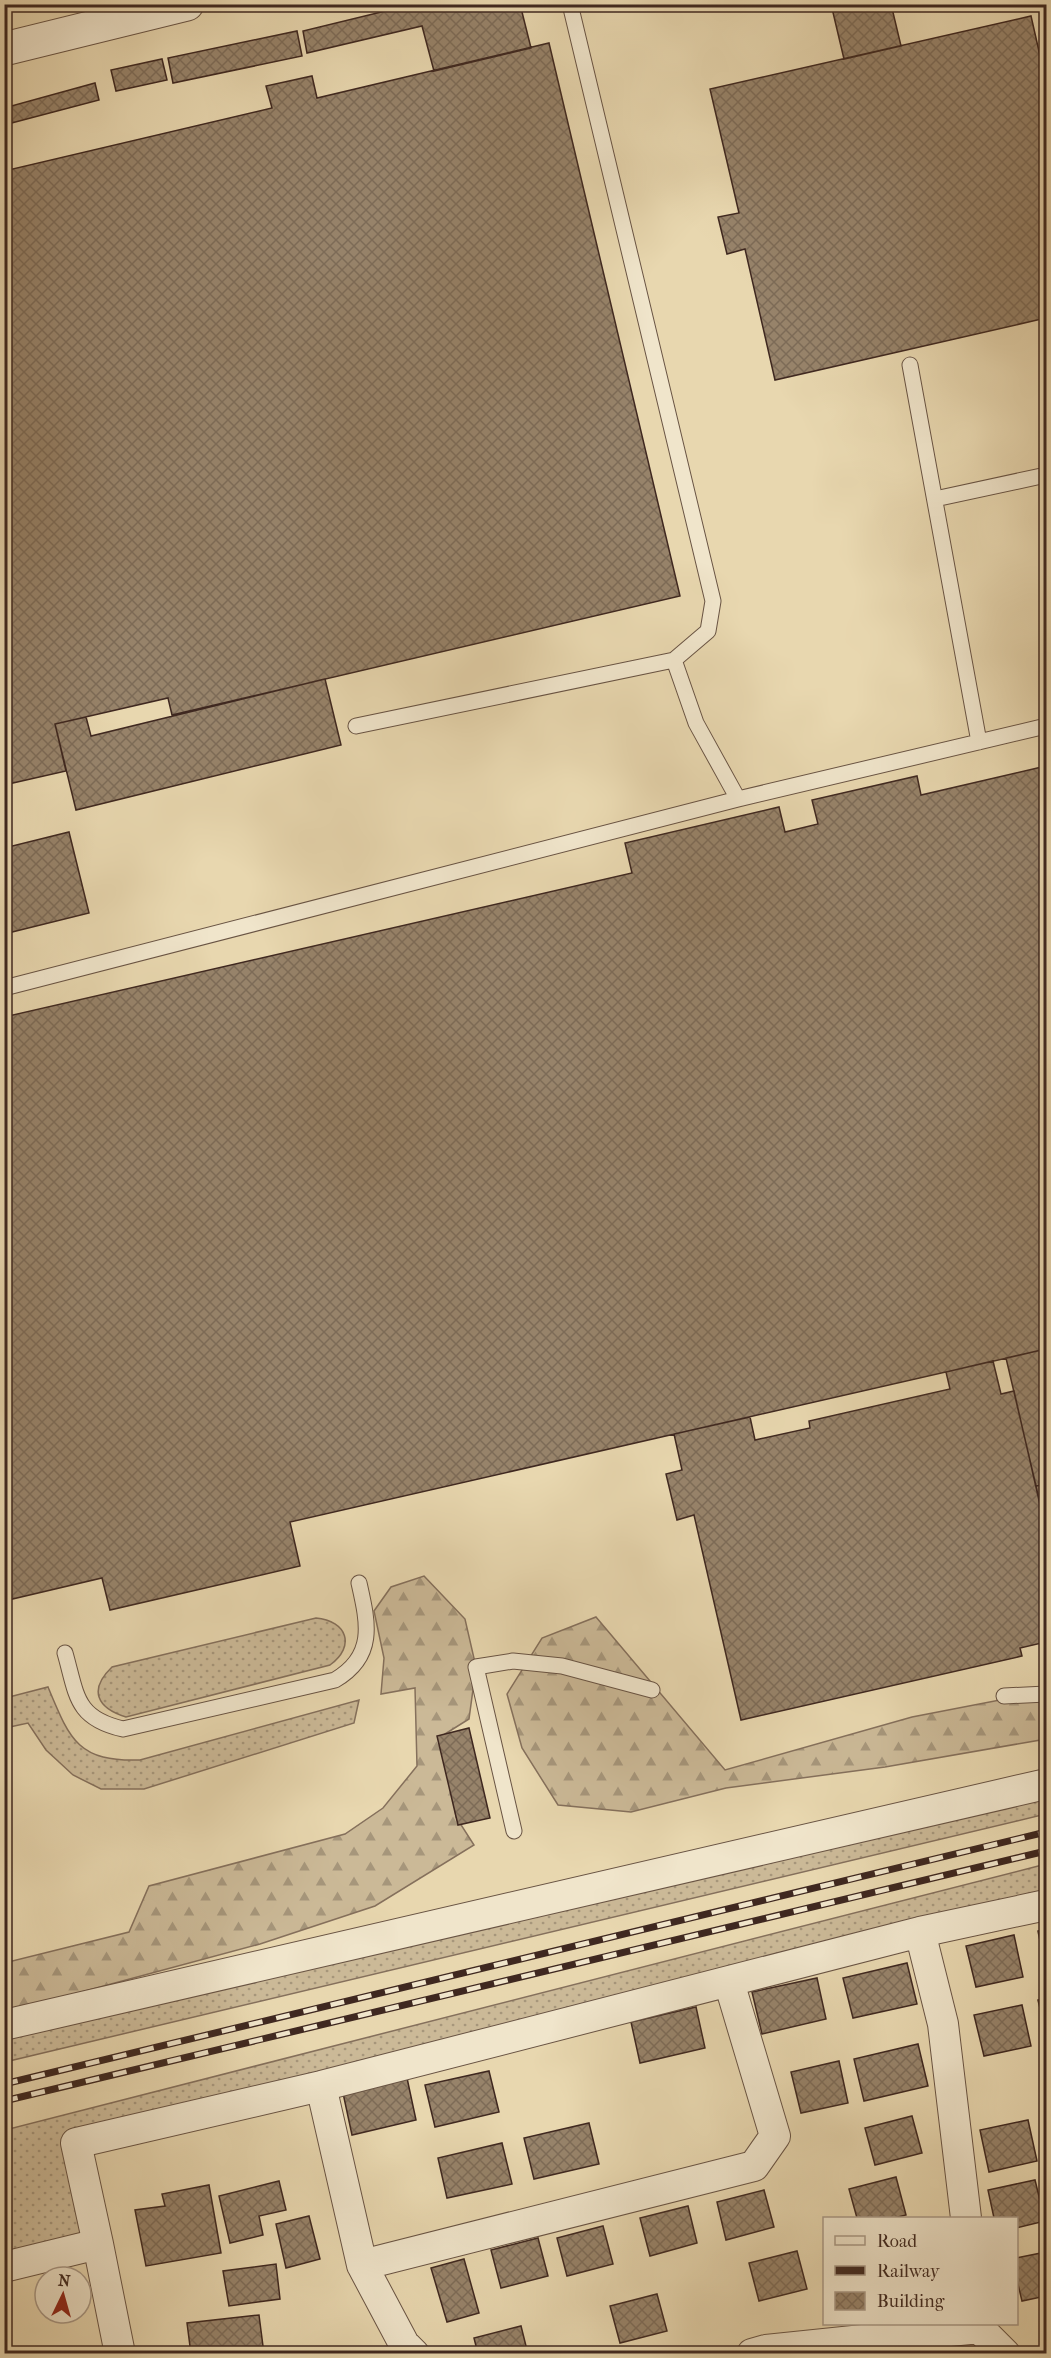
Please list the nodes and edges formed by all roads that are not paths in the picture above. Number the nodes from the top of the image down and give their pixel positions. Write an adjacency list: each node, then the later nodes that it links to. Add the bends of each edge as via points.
1 (187, 4): 3 (street)
2 (570, 4): 7 (lane, via 713,601 708,632)
3 (4, 49)
4 (910, 365): 6 (lane)
5 (1047, 476): 6 (lane)
6 (935, 499): 10 (lane)
7 (674, 660): 8 (lane); 11 (lane, via 696,723)
8 (356, 726)
9 (1047, 726): 10 (lane)
10 (979, 742): 11 (lane)
11 (738, 799): 12 (lane)
12 (4, 988)
13 (359, 1583): 14 (lane, via 367,1635 361,1657 351,1670 335,1680 123,1729 102,1724 84,1711)
14 (65, 1653)
15 (652, 1690): 19 (lane, via 562,1666 513,1661 476,1667)
16 (1047, 1694): 17 (lane)
17 (1004, 1696)
18 (1047, 1784): 23 (street)
19 (514, 1831)
20 (1047, 1905): 21 (street)
21 (920, 1932): 22 (street); 25 (street, via 943,2024)
22 (729, 1982): 24 (street); 27 (street, via 775,2136 753,2166)
23 (4, 2025)
24 (321, 2086): 26 (street, via 76,2143); 27 (street)
25 (966, 2217)
26 (98, 2244): 28 (street); 30 (street)
27 (362, 2265): 31 (street)
28 (4, 2267)
29 (978, 2326): 32 (street); 33 (street)
30 (120, 2354)
31 (414, 2354)
32 (752, 2354)
33 (1005, 2354)

